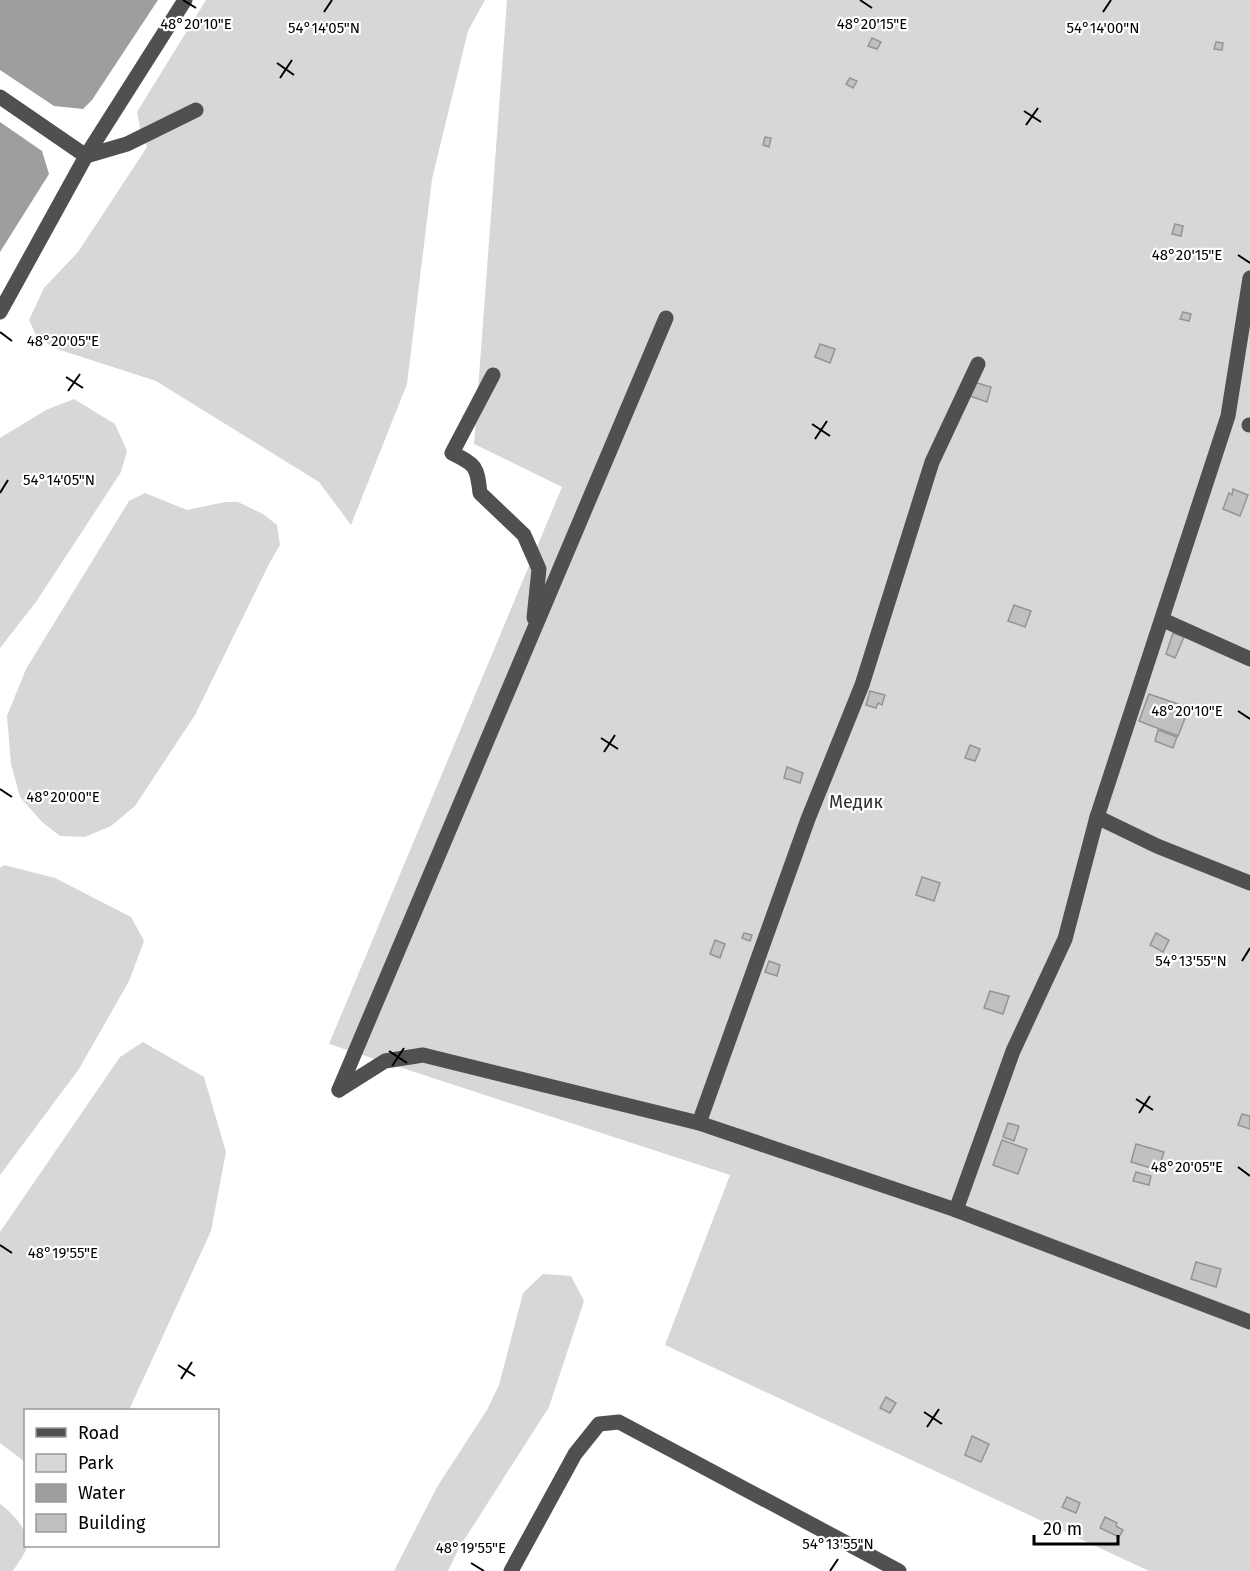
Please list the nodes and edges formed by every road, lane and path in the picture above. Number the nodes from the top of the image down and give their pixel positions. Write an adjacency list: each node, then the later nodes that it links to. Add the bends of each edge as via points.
1 (185, 0): 4 (lane)
2 (0, 97): 4 (lane)
3 (196, 110): 4 (lane, via 127,144)
4 (86, 156): 6 (lane)
5 (1250, 278): 10 (lane, via 1228,416)
6 (0, 312)
7 (666, 318): 11 (lane)
8 (978, 364): 15 (lane, via 932,462 862,685 808,819)
9 (493, 375): 11 (lane, via 452,453 478,472 480,493 524,535 539,569)
10 (1163, 620): 12 (lane); 13 (lane)
11 (533, 633): 15 (lane, via 339,1090 385,1061 423,1055)
12 (1250, 659)
13 (1097, 818): 14 (lane); 16 (lane, via 1065,939 1013,1051)
14 (1250, 883)
15 (699, 1123): 16 (lane)
16 (956, 1210): 17 (lane)
17 (1250, 1322)
18 (510, 1571): 19 (lane, via 575,1454 599,1424 619,1422)
19 (899, 1571)

